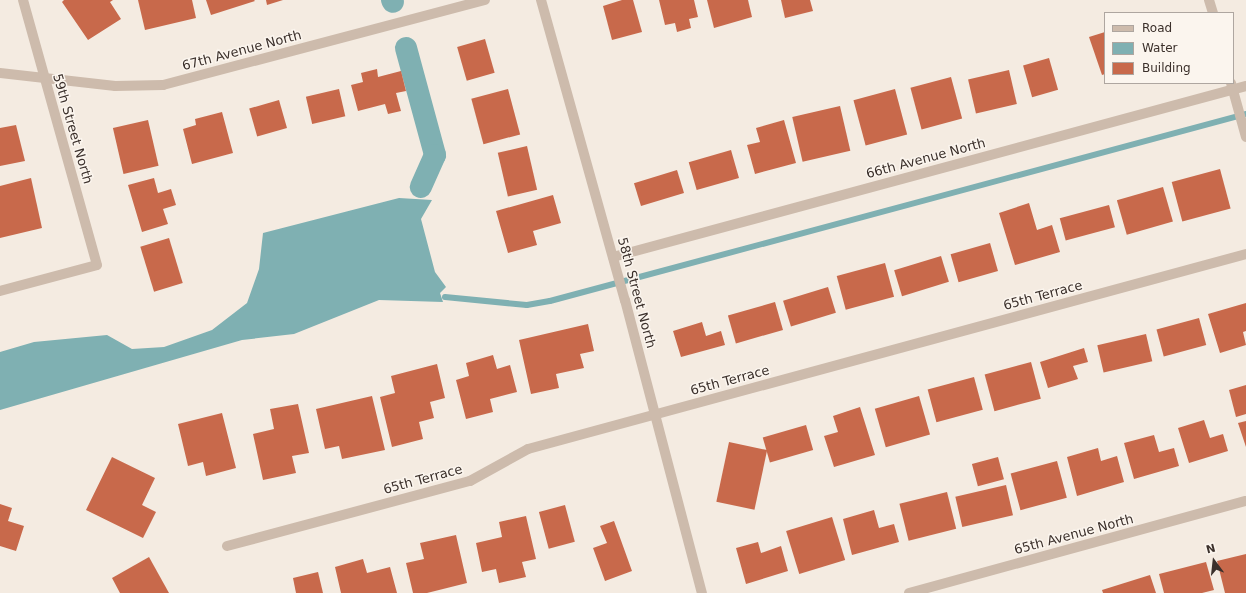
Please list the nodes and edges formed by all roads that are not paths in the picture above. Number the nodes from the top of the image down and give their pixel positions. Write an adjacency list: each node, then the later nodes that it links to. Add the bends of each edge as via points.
1 (23, 0): 7 (street, 59th Street North)
2 (485, 0): 7 (street, 67th Avenue North, via 163,85 115,86)
3 (541, 0): 12 (street, 58th Street North)
4 (1209, 0): 5 (street)
5 (1213, 12)
6 (0, 73): 7 (street, 67th Avenue North)
7 (44, 77): 13 (street, 59th Street North, via 97,265)
8 (1232, 86): 9 (street, 66th Avenue North); 10 (street); 12 (street, 66th Avenue North)
9 (1246, 86)
10 (1245, 133)
11 (1246, 254): 14 (street, 65th Terrace)
12 (613, 257): 14 (street, 58th Street North)
13 (0, 291)
14 (655, 414): 16 (street, 65th Terrace, via 528,449 470,481); 17 (street, 58th Street North)
15 (1246, 501): 18 (street, 65th Avenue North)
16 (227, 546)
17 (702, 593)
18 (909, 593)

